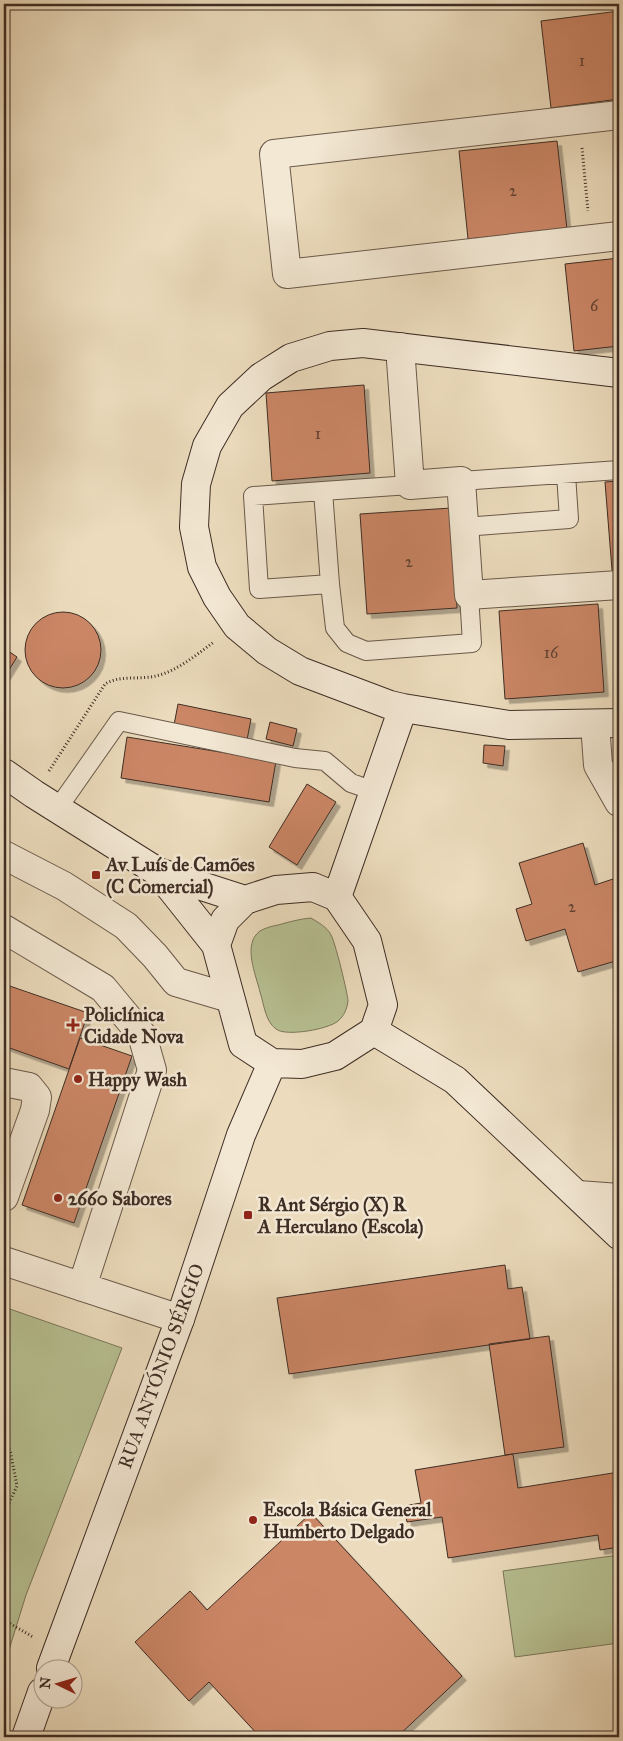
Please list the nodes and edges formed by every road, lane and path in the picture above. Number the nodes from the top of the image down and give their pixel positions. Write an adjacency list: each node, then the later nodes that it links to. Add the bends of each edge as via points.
1 (619, 115): 4 (street, via 274,154 287,274)
2 (583, 160): 3 (path)
3 (587, 200)
4 (619, 236)
5 (400, 347): 6 (street); 10 (street); 16 (street, via 362,343 330,346 291,358 261,377 230,406 207,446 196,484 194,527 202,567 237,626 267,651 300,671)
6 (619, 373)
7 (619, 470): 8 (lane)
8 (566, 474): 9 (lane); 12 (lane, via 569,519)
9 (461, 481): 10 (street); 12 (street)
10 (410, 485): 11 (lane)
11 (324, 491): 13 (lane); 13 (lane, via 253,496 259,589)
12 (464, 527): 15 (street)
13 (330, 584): 15 (lane, via 335,628 347,643 366,651 472,644)
14 (619, 585): 15 (street)
15 (469, 595)
16 (404, 708): 17 (street, via 509,724); 19 (street)
17 (607, 724): 20 (street, via 598,765)
18 (4, 773): 21 (street)
19 (374, 791): 21 (lane, via 351,784 326,761 295,758 119,721); 24 (street)
20 (619, 802)
21 (58, 808): 23 (street)
22 (4, 855): 28 (street, via 64,886 126,926 176,982)
23 (158, 872): 25 (street); 27 (street)
24 (337, 897): 25 (street, via 313,887 276,890); 29 (street, via 367,940 383,1005)
25 (245, 900): 27 (street, via 225,920)
26 (4, 928): 37 (street, via 103,988 142,1035 152,1070)
27 (216, 945): 28 (street)
28 (230, 998): 30 (street, via 243,1044)
29 (374, 1031): 30 (street, via 335,1056 302,1064); 32 (street, via 455,1080)
30 (272, 1063): 38 (street, RUA ANTÓNIO SÉRGIO, via 241,1134)
31 (4, 1082): 33 (street, via 28,1087 37,1097)
32 (578, 1195): 34 (street); 35 (street)
33 (4, 1197)
34 (619, 1198)
35 (619, 1235)
36 (4, 1260): 37 (street)
37 (82, 1287): 38 (street)
38 (180, 1319): 41 (street, RUA ANTÓNIO SÉRGIO)
39 (4, 1444): 40 (path, via 10,1450 17,1486)
40 (4, 1514)
41 (55, 1658)
42 (36, 1708): 43 (street)
43 (26, 1737)

